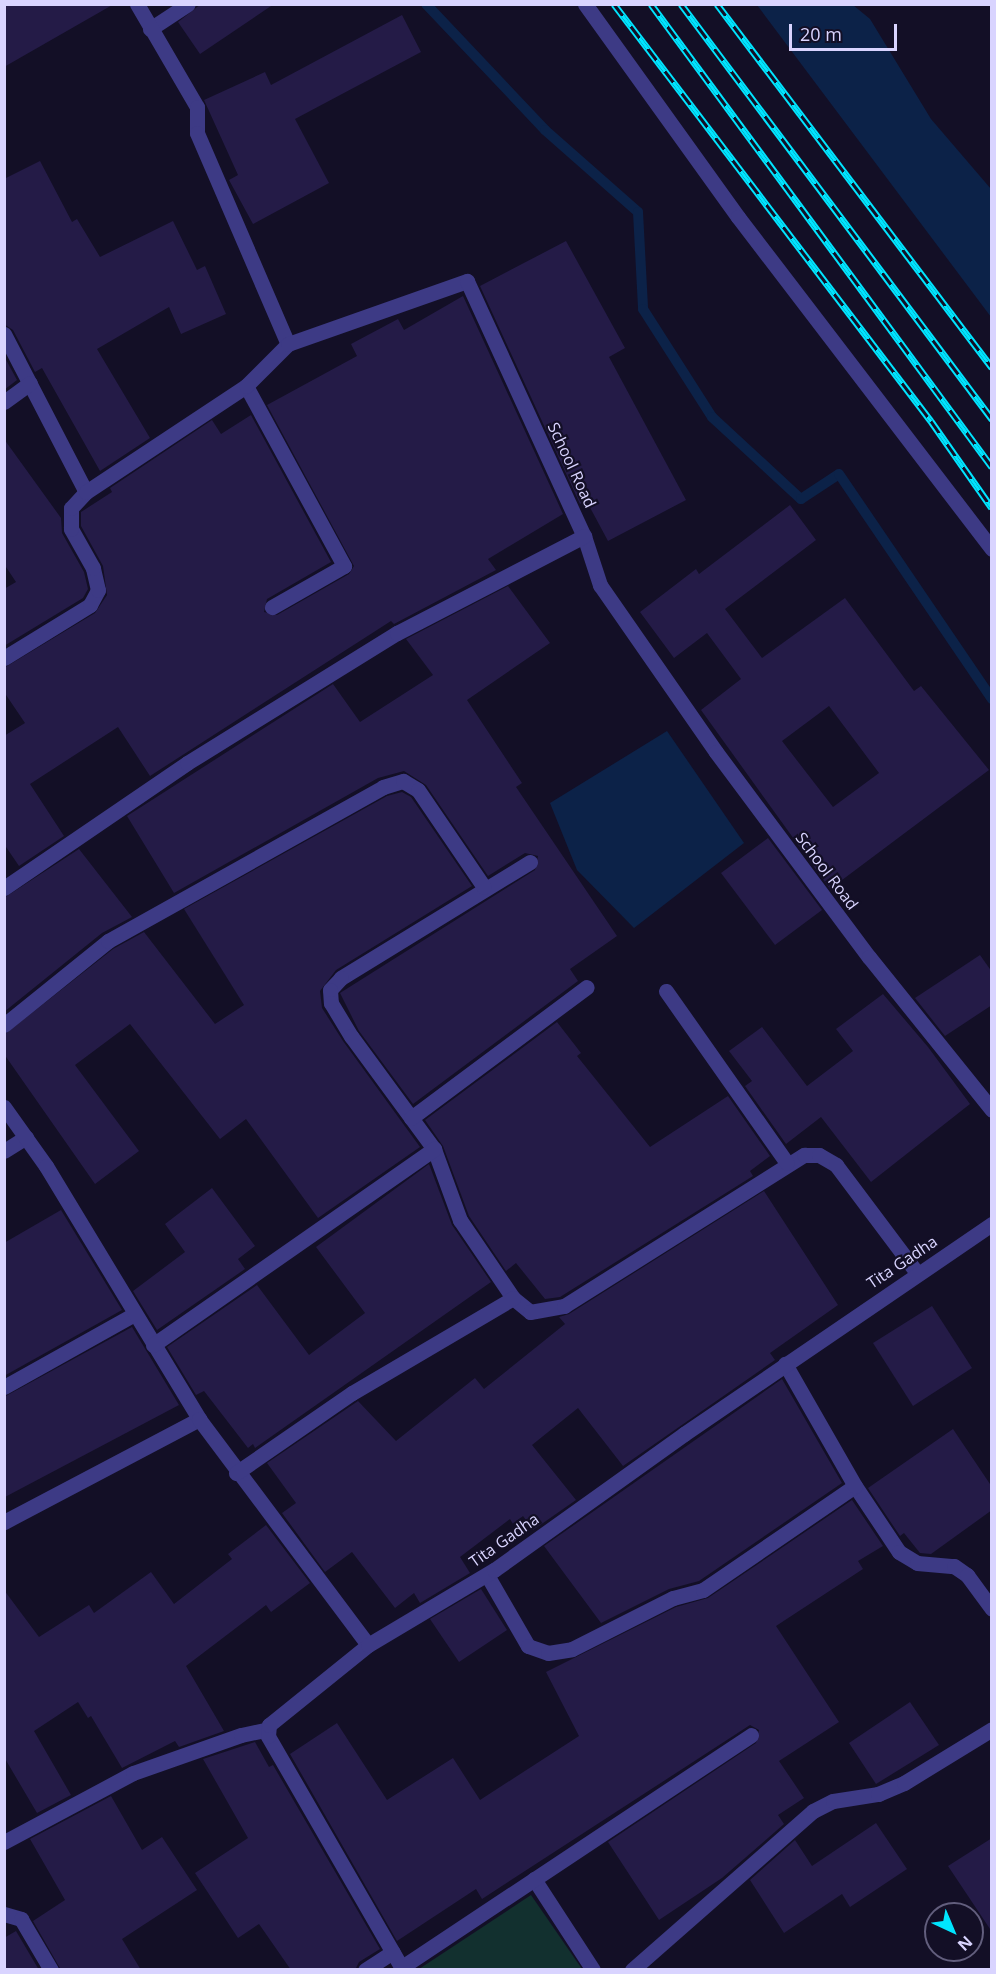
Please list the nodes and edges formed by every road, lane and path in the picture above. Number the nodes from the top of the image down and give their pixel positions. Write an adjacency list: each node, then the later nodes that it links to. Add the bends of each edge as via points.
1 (137, 4): 4 (street)
2 (188, 4): 4 (street)
3 (585, 4): 12 (street, via 738,217)
4 (150, 29): 6 (street, via 197,106 197,133)
5 (4, 333): 7 (street)
6 (288, 344): 8 (street); 11 (street, School Road, via 467,281)
7 (30, 383): 9 (street); 10 (street)
8 (246, 386): 10 (street); 13 (street, via 344,566)
9 (4, 402)
10 (86, 492): 14 (street, via 71,508 71,530 93,568 98,590 90,605)
11 (584, 536): 17 (street, via 397,633 187,764); 22 (street, School Road, via 600,585 716,752 869,957)
12 (992, 549)
13 (272, 607)
14 (4, 658)
15 (530, 862): 16 (street)
16 (484, 886): 20 (street, via 418,790 403,781 383,787 108,941); 23 (street, via 341,978 330,990 331,1003 351,1036)
17 (4, 888)
18 (587, 987): 23 (street)
19 (666, 992): 27 (street)
20 (4, 1025)
21 (4, 1107): 24 (street)
22 (992, 1110)
23 (411, 1118): 25 (street)
24 (26, 1137): 26 (street); 31 (street)
25 (434, 1149): 30 (street, via 460,1220); 32 (street)
26 (4, 1151)
27 (787, 1163): 29 (street, via 804,1155 819,1155 836,1165); 30 (street, via 564,1306 530,1312)
28 (992, 1224): 29 (street, Tita Gadha)
29 (917, 1273): 33 (street, Tita Gadha)
30 (513, 1298): 36 (street, via 352,1393)
31 (134, 1315): 32 (street); 34 (street)
32 (153, 1345): 35 (street)
33 (785, 1364): 37 (street); 39 (street, Tita Gadha)
34 (4, 1387)
35 (199, 1419): 36 (street); 38 (street)
36 (236, 1473): 41 (street)
37 (855, 1486): 39 (street, via 703,1590 673,1598 572,1649 548,1653 528,1646); 40 (street, via 899,1552 917,1563 954,1566 966,1575)
38 (4, 1522)
39 (487, 1575): 41 (street, Tita Gadha)
40 (992, 1609)
41 (368, 1645): 43 (street, Tita Gadha)
42 (992, 1729): 53 (street, via 904,1783 813,1811)
43 (266, 1730): 45 (street, via 133,1773); 48 (street)
44 (751, 1735): 46 (street)
45 (4, 1842)
46 (534, 1879): 49 (street); 52 (street)
47 (4, 1914): 50 (street, via 26,1925)
48 (393, 1952): 49 (street); 51 (street)
49 (402, 1968)
50 (51, 1970)
51 (365, 1970)
52 (593, 1970)
53 (632, 1970)

